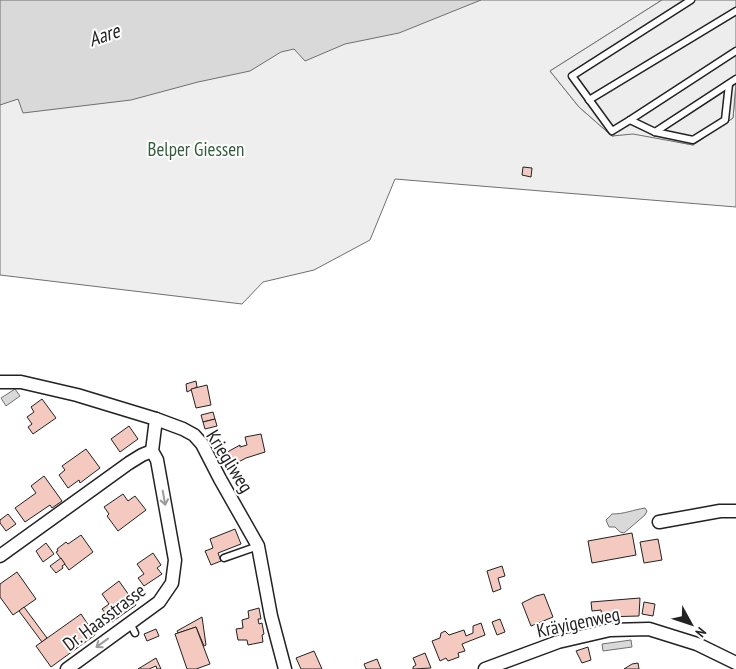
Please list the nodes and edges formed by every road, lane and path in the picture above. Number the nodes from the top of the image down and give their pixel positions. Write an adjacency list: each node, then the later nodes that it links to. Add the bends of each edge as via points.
1 (691, 0): 6 (lane, via 572,76)
2 (736, 11): 6 (lane)
3 (736, 51): 7 (lane)
4 (736, 79): 5 (lane)
5 (729, 84): 8 (lane); 8 (lane, via 724,120 693,140)
6 (589, 100): 7 (lane, via 612,131)
7 (630, 120): 8 (lane)
8 (655, 132)
9 (0, 382): 10 (street, Kriegliweg, via 21,382 77,395)
10 (156, 419): 11 (street, Dr. Haasstrasse); 14 (street, Kriegliweg, via 183,428 202,444)
11 (152, 451): 15 (street, via 128,463); 19 (street, Dr. Haasstrasse, one-way to 19, via 157,460 175,560 172,583 133,628)
12 (736, 511): 13 (street)
13 (659, 522)
14 (258, 546): 16 (lane); 20 (street, Kriegliweg)
15 (0, 556)
16 (224, 558)
17 (525, 653): 18 (street, Kräyigenweg, via 610,630 649,629 697,644); 21 (street, Kräyigenweg); 22 (street)
18 (736, 663)
19 (67, 669)
20 (285, 669)
21 (485, 669)
22 (517, 669)

